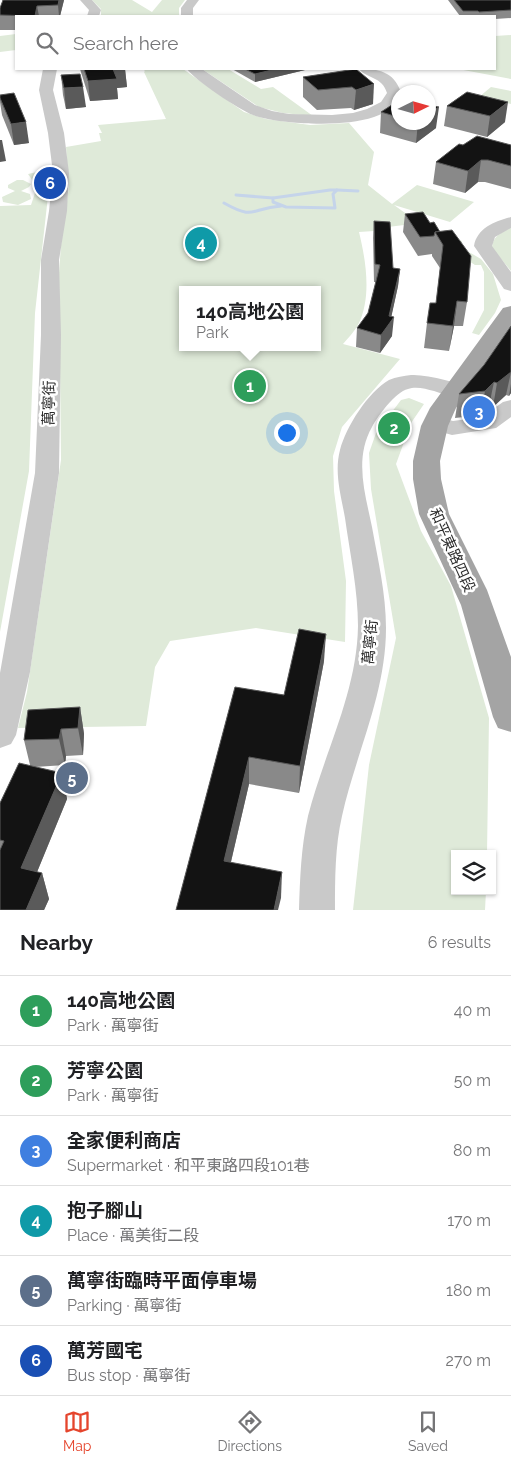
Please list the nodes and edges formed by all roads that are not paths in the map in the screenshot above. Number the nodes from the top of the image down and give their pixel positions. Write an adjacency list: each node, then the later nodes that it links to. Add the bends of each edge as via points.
1 (86, 0): 3 (street, via 95,10)
2 (192, 0): 4 (street)
3 (93, 15)
4 (187, 15)
5 (50, 70): 15 (street, 萬寧街, via 46,90 61,173 50,260 47,473 15,672)
6 (196, 70): 7 (street, via 257,111 280,118 315,121 362,116 391,100 394,94 389,83)
7 (369, 70)
8 (511, 222): 9 (street, via 491,231 483,246)
9 (511, 286)
10 (511, 313): 11 (main road, 和平東路四段)
11 (455, 391): 13 (main road, 和平東路四段); 16 (street, 萬寧街, via 416,380 403,382 378,404 355,438 350,463 372,613 371,644 364,688 325,815 320,842)
12 (511, 407): 13 (street, via 488,423 452,428)
13 (434, 422): 14 (main road, 和平東路四段, via 426,456 432,510 471,590)
14 (511, 717)
15 (0, 735)
16 (317, 910)

